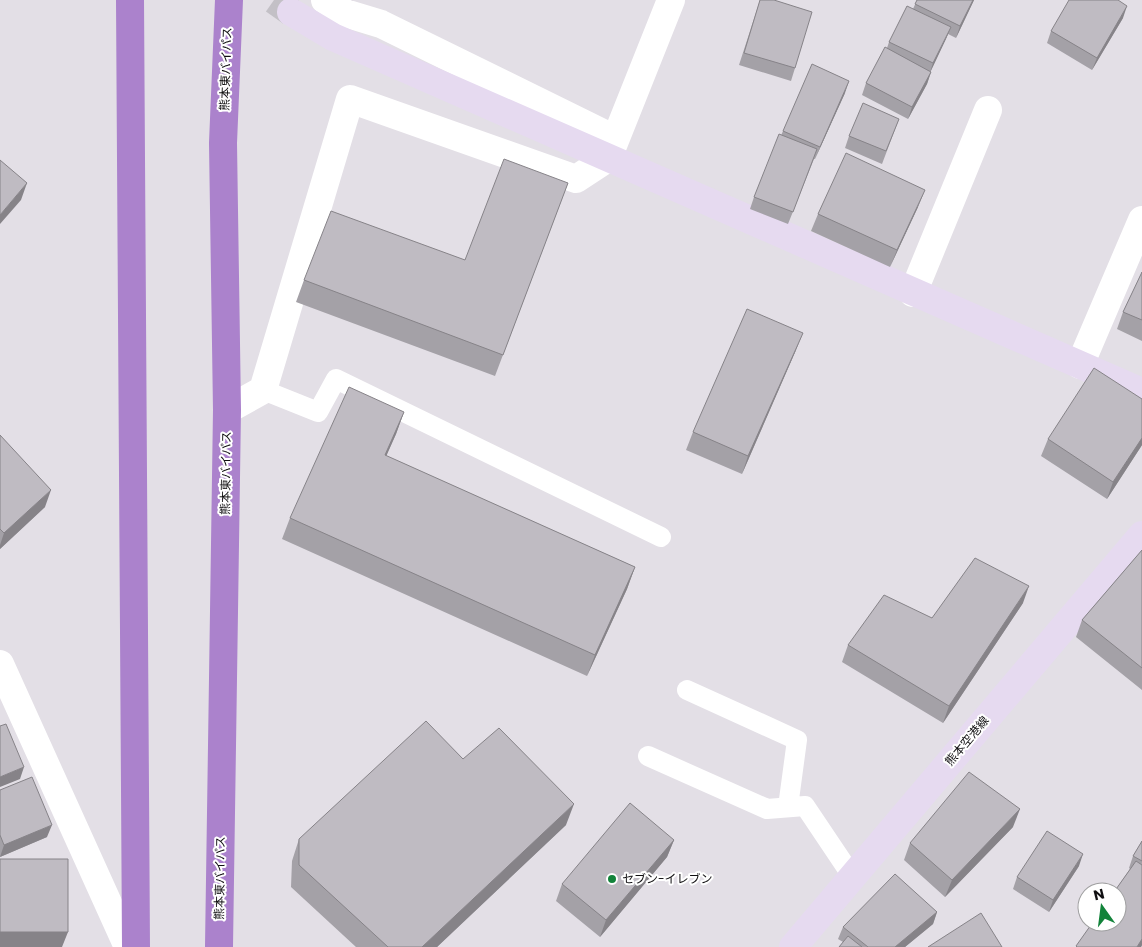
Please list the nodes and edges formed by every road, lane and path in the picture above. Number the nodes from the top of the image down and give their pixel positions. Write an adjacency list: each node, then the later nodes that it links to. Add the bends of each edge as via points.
1 (130, 0): 22 (highway)
2 (229, 0): 13 (highway, 熊本東バイパス, via 223,143)
3 (325, 0): 7 (street, via 346,13 381,24)
4 (672, 0): 7 (street)
5 (291, 12): 7 (street, via 333,37)
6 (988, 110): 9 (street)
7 (612, 149): 9 (street); 11 (street, via 576,179 350,99)
8 (1142, 220): 10 (street)
9 (913, 292): 10 (street)
10 (1080, 365): 12 (street)
11 (263, 390): 13 (street); 15 (lane, via 318,412 336,379)
12 (1142, 392)
13 (227, 410): 23 (highway, 熊本東バイパス)
14 (1142, 535): 20 (street, 熊本空港線)
15 (661, 537)
16 (0, 664): 21 (street)
17 (687, 690): 19 (lane, via 797,740)
18 (648, 756): 19 (lane, via 767,809)
19 (788, 808): 20 (lane, via 805,806)
20 (852, 876): 24 (street, 熊本空港線)
21 (128, 947)
22 (136, 947)
23 (219, 947)
24 (793, 947)

